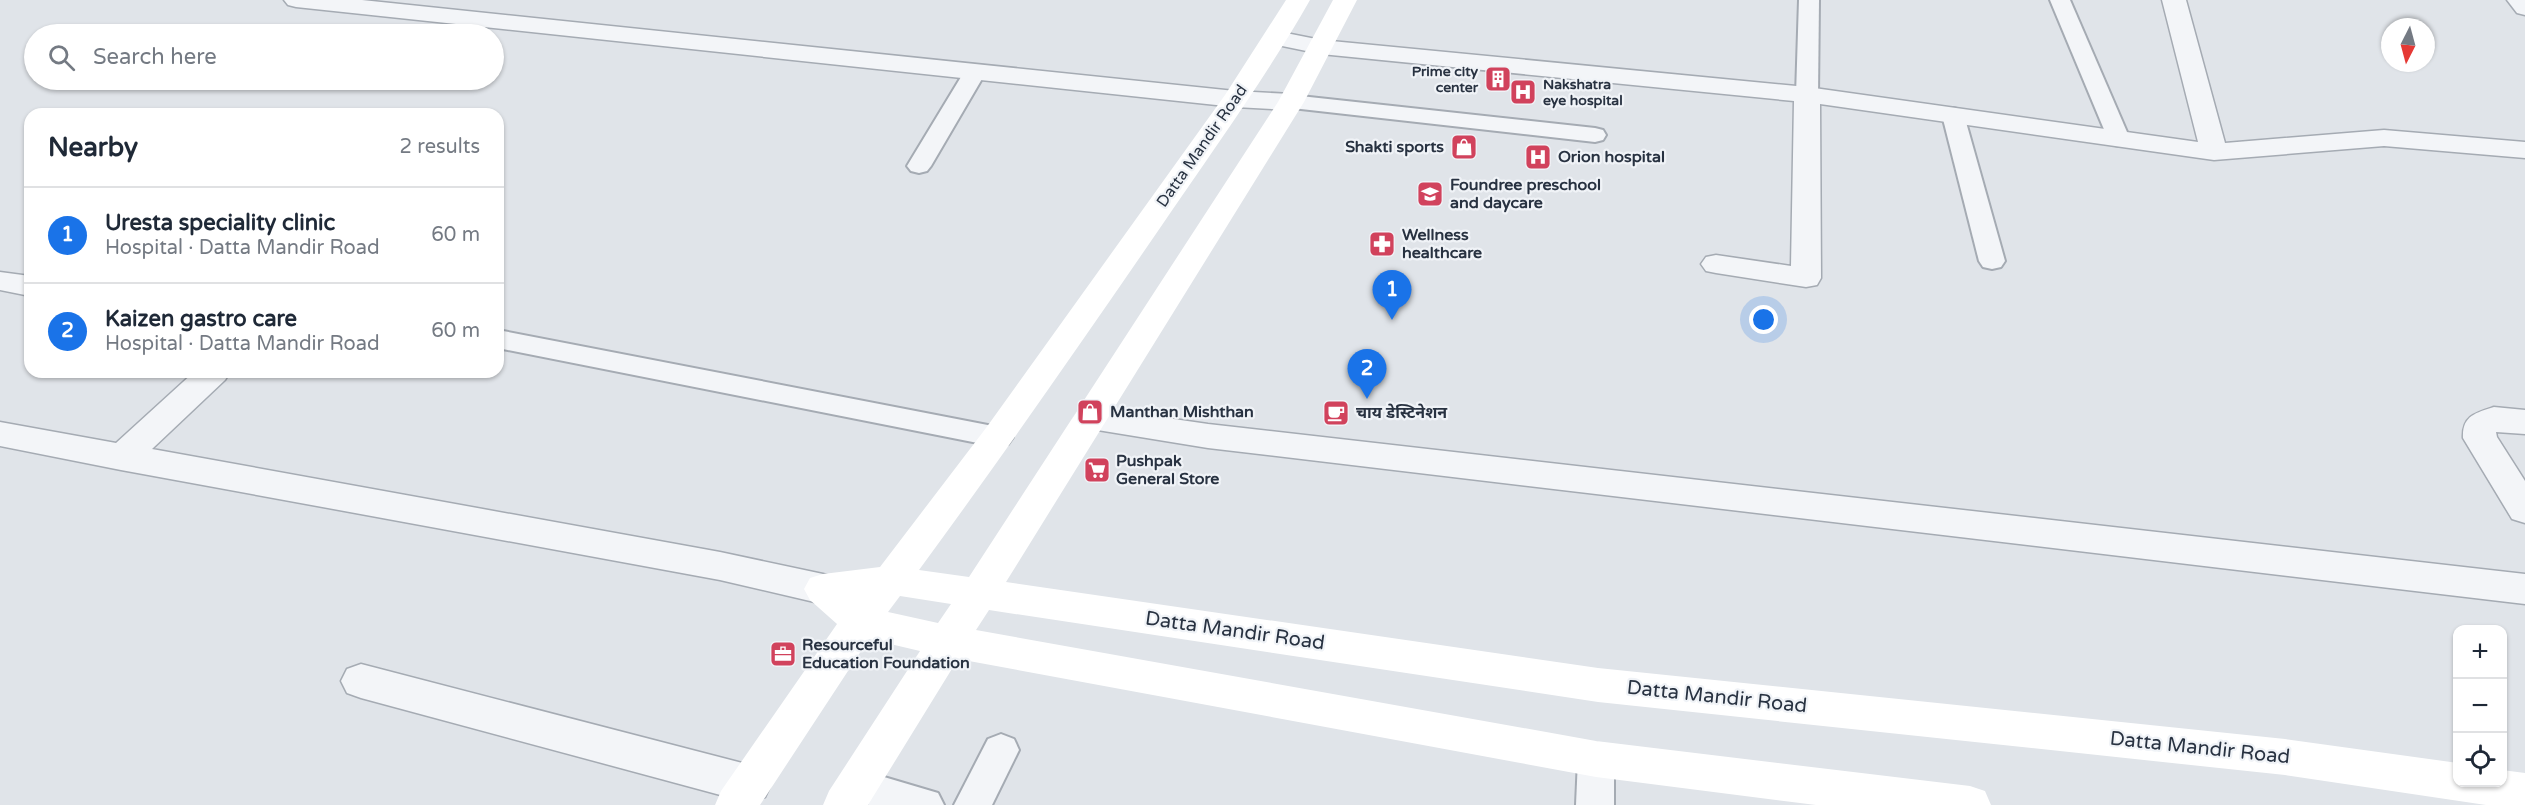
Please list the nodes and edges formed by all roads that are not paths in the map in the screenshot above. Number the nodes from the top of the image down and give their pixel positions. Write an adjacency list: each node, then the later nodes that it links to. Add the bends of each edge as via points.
1 (296, 0): 11 (street)
2 (1298, 0): 9 (main road, Datta Mandir Road)
3 (1345, 0): 10 (main road)
4 (1809, 0): 12 (lane)
5 (2060, 0): 17 (lane)
6 (2174, 0): 19 (street)
7 (2518, 0): 8 (street)
8 (2525, 8)
9 (1276, 38): 10 (street); 13 (main road, Datta Mandir Road)
10 (1321, 46): 12 (street); 14 (main road)
11 (975, 72): 13 (street); 20 (lane)
12 (1807, 95): 15 (street); 22 (street, via 1806,278)
13 (1235, 99): 14 (street); 30 (main road, Datta Mandir Road)
14 (1291, 102): 16 (lane); 27 (main road)
15 (1953, 115): 17 (street); 21 (lane)
16 (1595, 135)
17 (2119, 139): 19 (street)
18 (2525, 150): 19 (street, via 2384,138)
19 (2214, 153)
20 (919, 166)
21 (1992, 261)
22 (1716, 264)
23 (0, 281): 24 (street)
24 (24, 285)
25 (504, 340): 30 (lane)
26 (208, 378): 31 (street)
27 (1091, 419): 35 (street, via 1208,436); 36 (main road)
28 (2525, 422): 32 (street, via 2494,420 2479,426 2480,438)
29 (0, 434): 31 (street)
30 (998, 437): 33 (main road, Datta Mandir Road)
31 (121, 458): 34 (street, via 720,566)
32 (2525, 510)
33 (890, 580): 34 (main road, Datta Mandir Road); 36 (main road, Datta Mandir Road); 37 (main road, Datta Mandir Road)
34 (824, 589): 37 (main road)
35 (2525, 589)
36 (979, 592): 38 (main road); 42 (main road, Datta Mandir Road, via 1598,685 2273,755)
37 (860, 621): 38 (main road); 45 (main road, Datta Mandir Road)
38 (947, 640): 41 (main road); 46 (main road)
39 (361, 681): 45 (street)
40 (1001, 750): 48 (lane)
41 (1596, 759): 49 (lane); 50 (main road)
42 (2453, 781)
43 (2492, 787): 44 (main road, Datta Mandir Road)
44 (2525, 792)
45 (743, 794)
46 (851, 795): 47 (lane)
47 (926, 805)
48 (973, 805)
49 (1595, 805)
50 (1970, 805)

